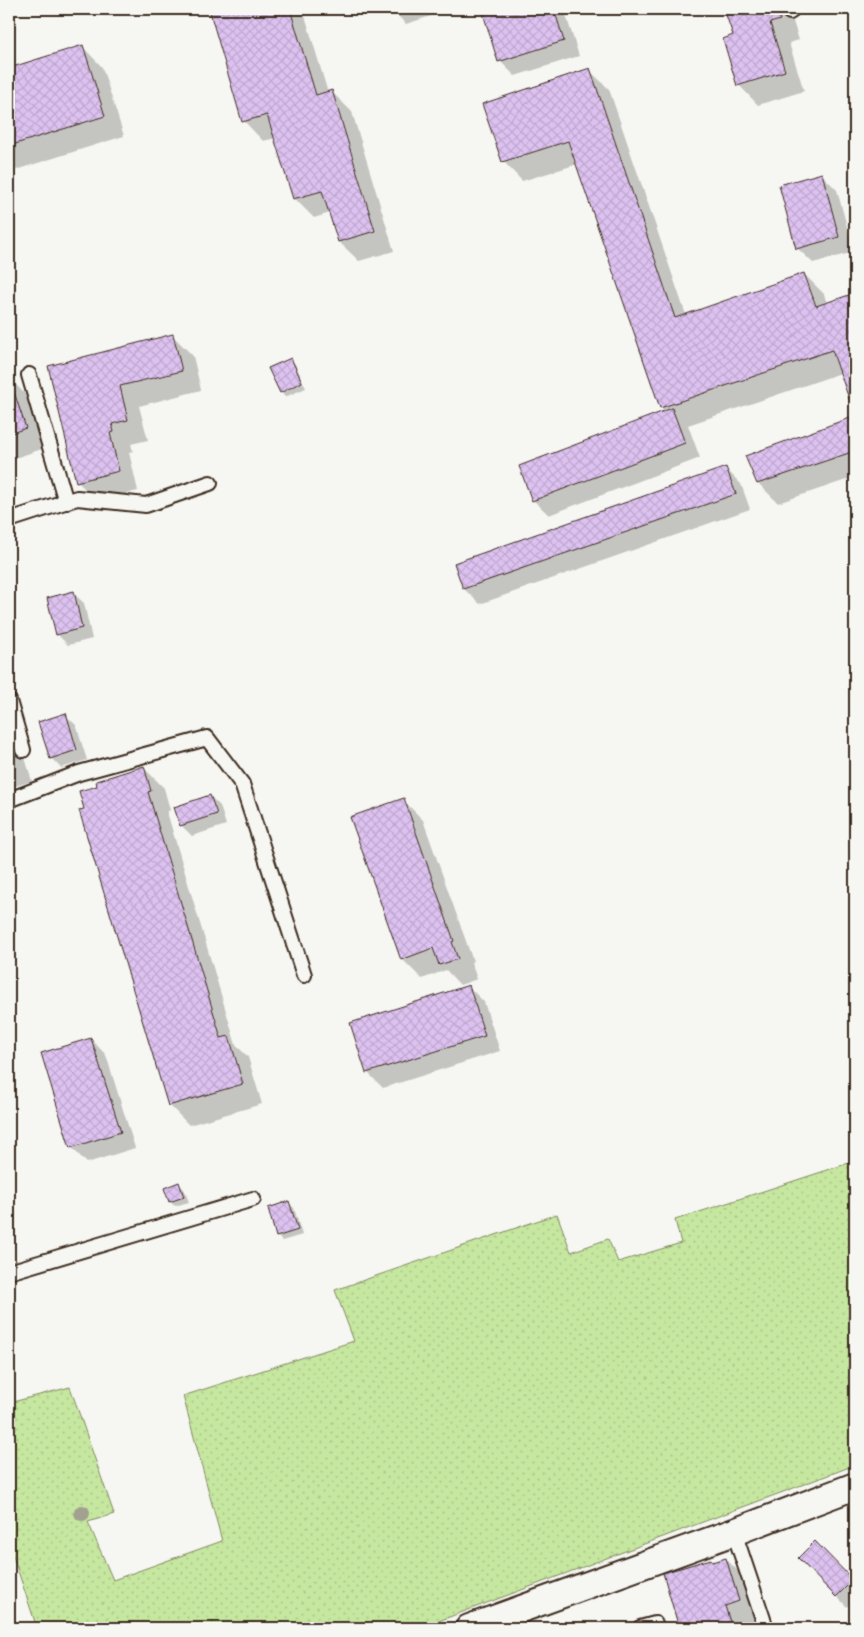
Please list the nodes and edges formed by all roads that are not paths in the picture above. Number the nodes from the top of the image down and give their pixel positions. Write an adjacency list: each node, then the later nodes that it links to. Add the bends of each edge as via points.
1 (29, 375): 3 (lane)
2 (210, 483): 3 (lane, via 146,504 77,498)
3 (66, 502): 4 (lane)
4 (9, 520)
5 (9, 701): 6 (lane)
6 (23, 750)
7 (9, 800): 8 (lane, via 79,773 207,738 242,784)
8 (304, 976)
9 (253, 1199): 10 (lane)
10 (9, 1272)
11 (855, 1486): 12 (street)
12 (734, 1532): 13 (street); 16 (lane)
13 (469, 1628)
14 (640, 1628): 15 (lane, via 655,1624)
15 (657, 1628)
16 (766, 1628)

